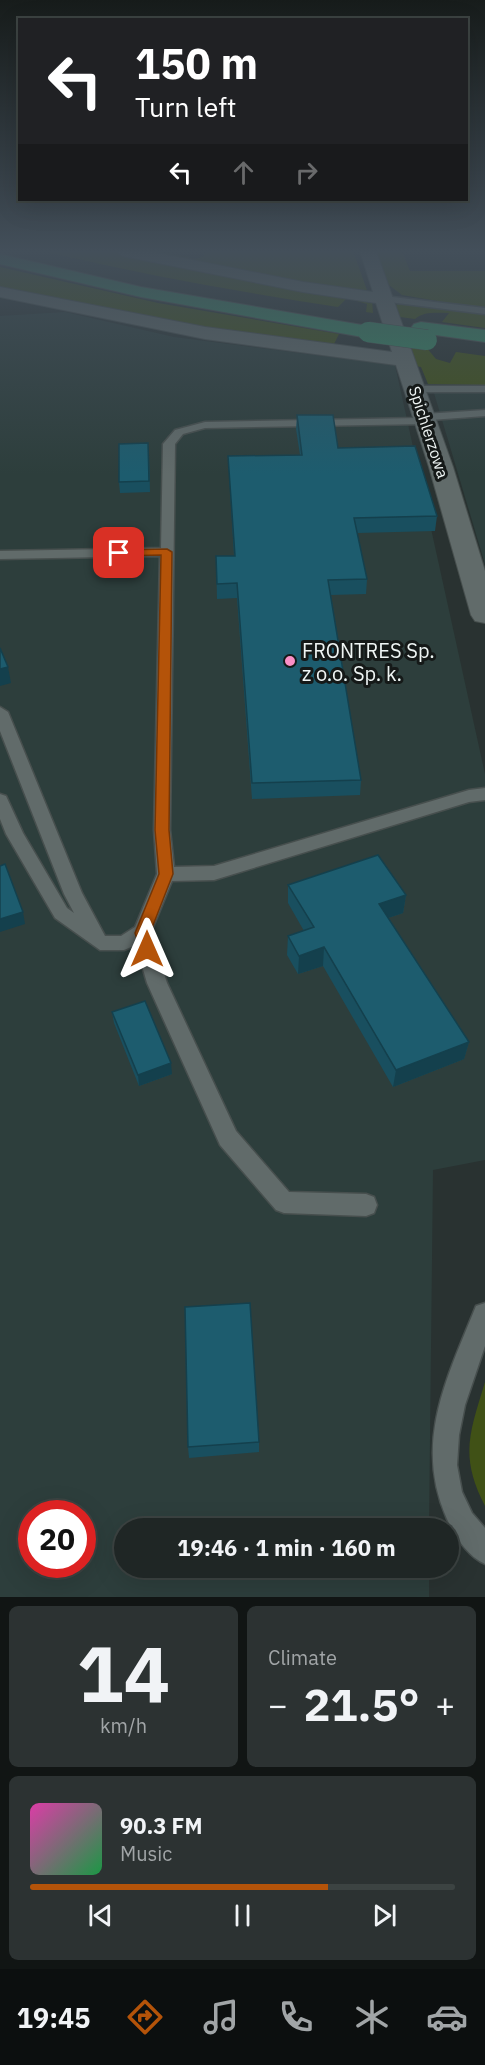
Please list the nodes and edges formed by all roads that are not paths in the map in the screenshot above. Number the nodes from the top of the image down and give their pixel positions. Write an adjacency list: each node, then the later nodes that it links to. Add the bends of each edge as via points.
1 (168, 326): 8 (street)
2 (362, 326): 3 (main road)
3 (365, 326): 5 (main road, bridge)
4 (393, 326): 8 (street, Spichlerzowa)
5 (424, 334): 6 (main road); 7 (main road)
6 (485, 336)
7 (485, 348)
8 (405, 360): 9 (street, Spichlerzowa)
9 (415, 389): 10 (lane); 12 (street, Spichlerzowa)
10 (485, 389)
11 (485, 413): 12 (lane)
12 (425, 419): 13 (lane); 14 (lane, via 206,425 179,432 169,444); 16 (street, Spichlerzowa)
13 (485, 422)
14 (167, 552): 15 (lane); 20 (lane, via 162,830)
15 (0, 555)
16 (485, 615)
17 (0, 712): 22 (lane, via 73,894)
18 (485, 794): 20 (lane, via 214,873)
19 (0, 800): 22 (lane, via 61,913)
20 (166, 874): 21 (lane)
21 (142, 933): 22 (lane, via 123,943); 23 (lane, via 157,983 228,1138 284,1202)
22 (100, 943)
23 (366, 1204)
24 (485, 1315): 25 (lane, via 449,1410 443,1450 450,1497 474,1539)
25 (485, 1550)

